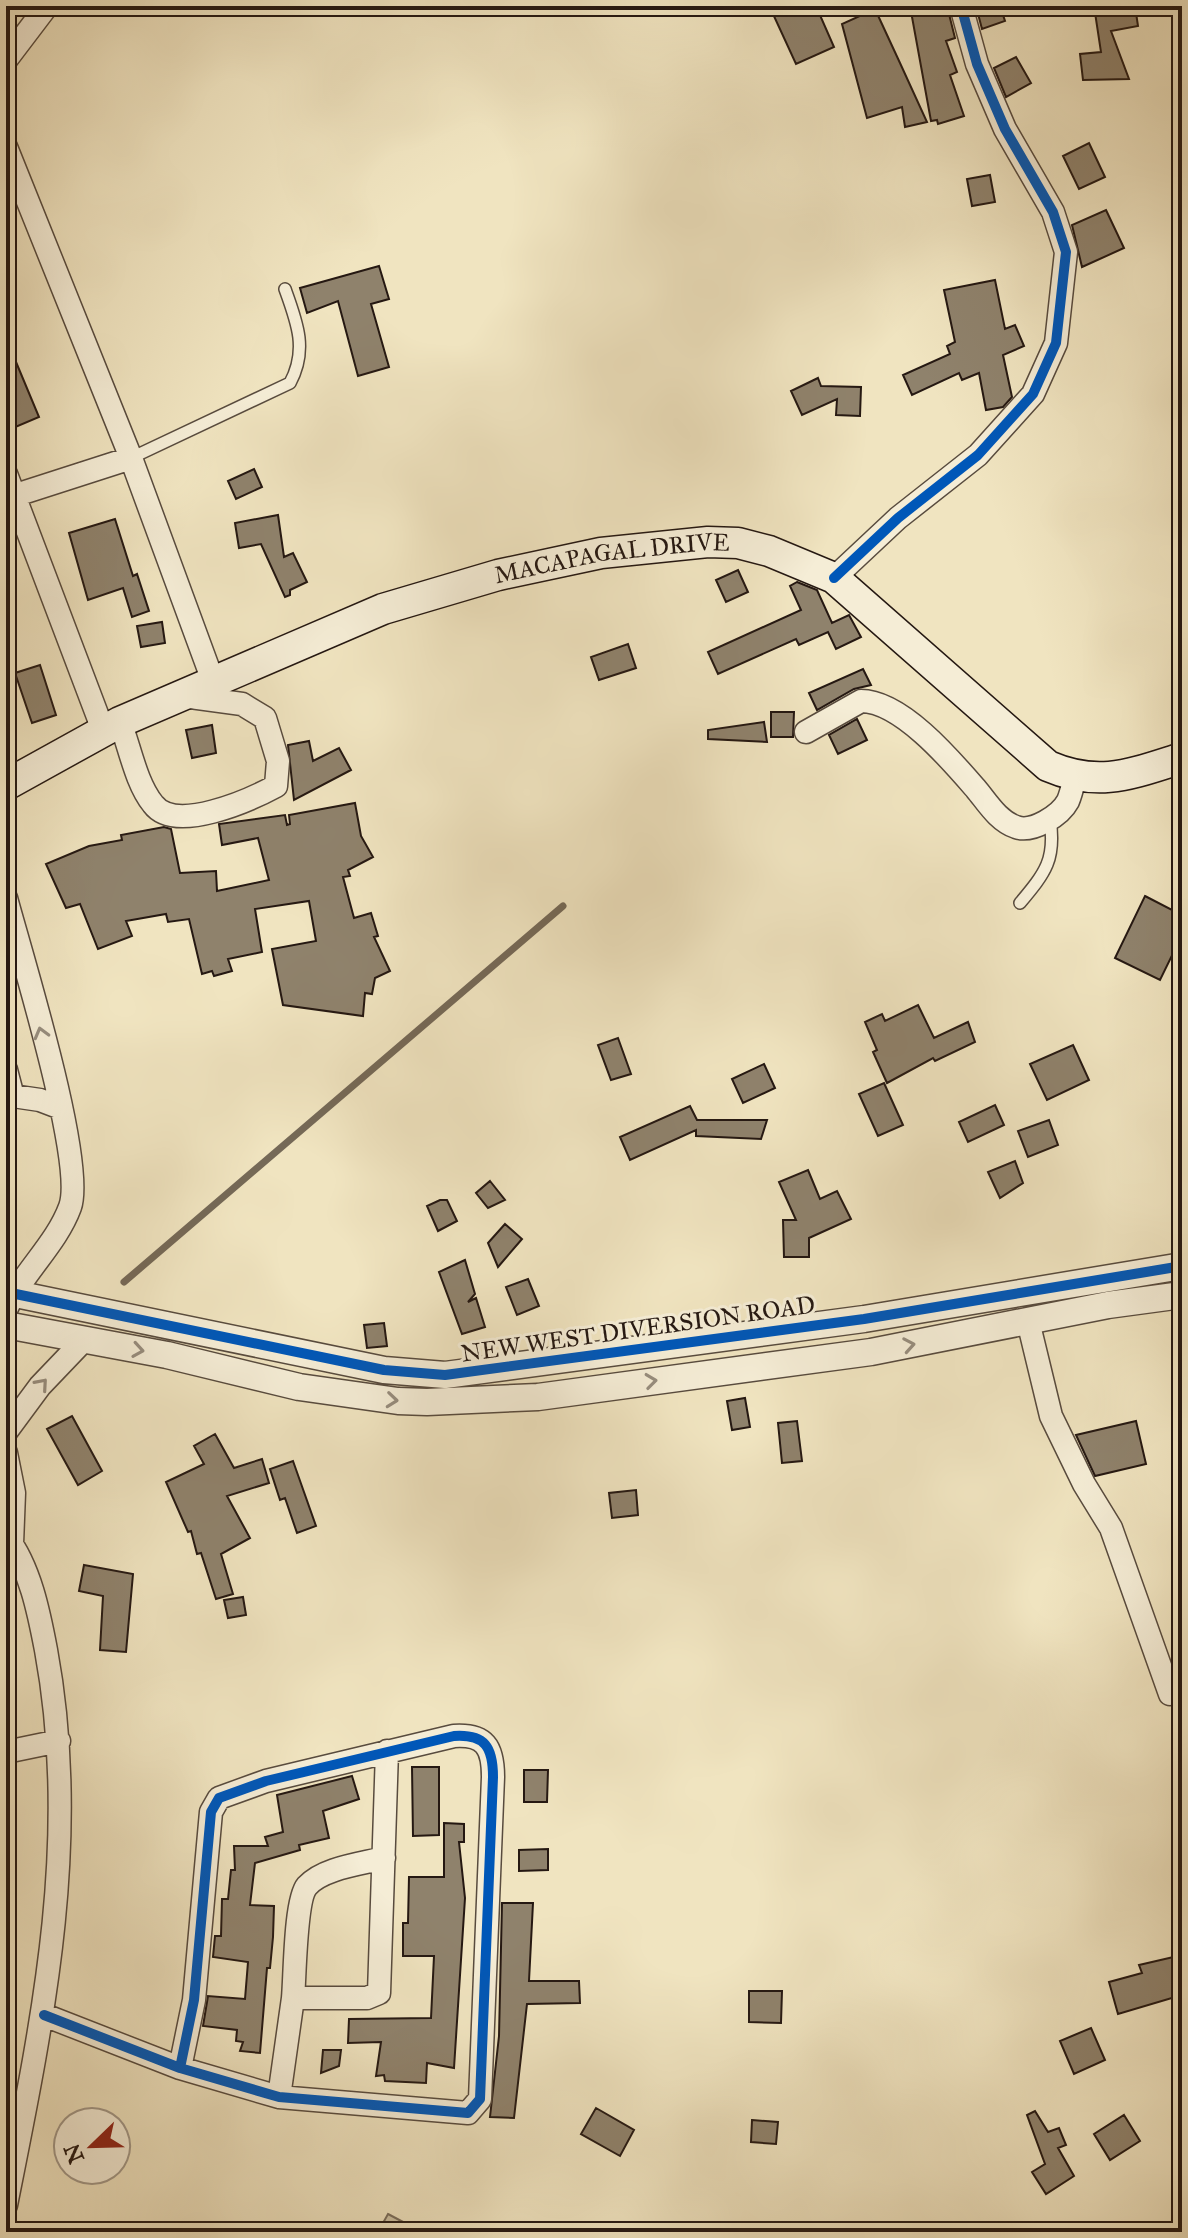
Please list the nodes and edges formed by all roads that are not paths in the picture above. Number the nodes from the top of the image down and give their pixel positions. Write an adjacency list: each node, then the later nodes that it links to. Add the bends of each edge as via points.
1 (47, 6): 3 (street)
2 (961, 6): 9 (street, via 977,64 1005,129 1053,212 1066,252 1056,343 1033,394 978,455 898,518)
3 (6, 60)
4 (6, 147): 6 (street)
5 (285, 289): 6 (lane, via 301,350 290,383)
6 (131, 458): 8 (street); 10 (street)
7 (6, 474): 8 (street)
8 (13, 496): 12 (street)
9 (834, 578): 10 (main road, MACAPAGAL DRIVE, via 738,543 601,553 498,575 383,609); 15 (main road, MACAPAGAL DRIVE, via 1048,766)
10 (213, 681): 11 (main road, MACAPAGAL DRIVE)
11 (180, 695): 12 (main road, MACAPAGAL DRIVE); 12 (street, via 256,710 265,718 278,761 276,786 245,803 172,817 161,812 145,790)
12 (112, 726): 16 (main road, MACAPAGAL DRIVE)
13 (806, 732): 17 (street, via 861,701 883,706 945,754 1001,819 1017,828 1031,828)
14 (1182, 758): 15 (main road, MACAPAGAL DRIVE, via 1097,780)
15 (1075, 777): 17 (street, via 1067,803)
16 (6, 785)
17 (1050, 818): 19 (lane, via 1051,860)
18 (6, 898): 22 (street, one-way to 18)
19 (1020, 903)
20 (6, 1070): 21 (street)
21 (9, 1094): 22 (street)
22 (61, 1108): 25 (street, via 72,1204)
23 (1182, 1266): 25 (street, NEW WEST DIVERSION ROAD, via 864,1319 445,1375 384,1370)
24 (1182, 1295): 26 (street, NEW WEST DIVERSION ROAD)
25 (8, 1299)
26 (1028, 1321): 28 (street, NEW WEST DIVERSION ROAD, one-way to 26, via 299,1387 427,1402 538,1397 871,1352); 32 (street, via 1051,1416 1111,1528)
27 (6, 1325): 28 (street, NEW WEST DIVERSION ROAD)
28 (83, 1341): 29 (street, one-way to 28)
29 (6, 1432)
30 (6, 1453): 31 (street, via 14,1493)
31 (9, 1540): 33 (street, via 39,1610)
32 (1170, 1694)
33 (59, 1741): 35 (street); 38 (street, via 62,1837)
34 (387, 1751): 36 (street); 39 (street, via 266,1781 214,1804 194,2000); 40 (street, via 465,1736 479,1738 493,1755 480,2099 459,2115)
35 (6, 1752)
36 (384, 1858): 37 (street, via 320,1877 308,1886); 37 (street, via 379,1993 367,1998)
37 (293, 1998): 40 (street)
38 (44, 2015): 39 (street); 41 (street)
39 (180, 2068): 40 (street)
40 (279, 2097)
41 (6, 2205)

